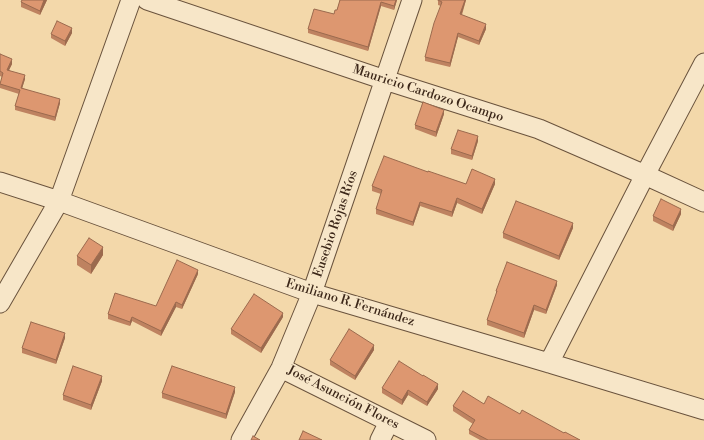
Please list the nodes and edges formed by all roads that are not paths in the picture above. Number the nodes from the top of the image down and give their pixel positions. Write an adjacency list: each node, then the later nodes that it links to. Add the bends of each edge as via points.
1 (131, 0): 8 (street)
2 (146, 0): 5 (street, Mauricio Cardozo Ocampo)
3 (412, 0): 5 (street, Eusebio Rojas Ríos)
4 (704, 64): 6 (street)
5 (385, 80): 6 (street, Mauricio Cardozo Ocampo, via 539,129); 10 (street, Eusebio Rojas Ríos)
6 (645, 175): 9 (street, Mauricio Cardozo Ocampo); 12 (street)
7 (0, 182): 8 (street, Emiliano R. Fernández)
8 (58, 201): 10 (street, Emiliano R. Fernández); 11 (street)
9 (704, 202)
10 (312, 293): 12 (street, Emiliano R. Fernández); 13 (street, Eusebio Rojas Ríos)
11 (0, 303)
12 (548, 362): 14 (street, Emiliano R. Fernández)
13 (281, 368): 15 (street, José Asunción Flores); 16 (street, Eusebio Rojas Ríos)
14 (704, 410)
15 (389, 422): 17 (street); 18 (street, José Asunción Flores)
16 (241, 440)
17 (380, 440)
18 (426, 440)

